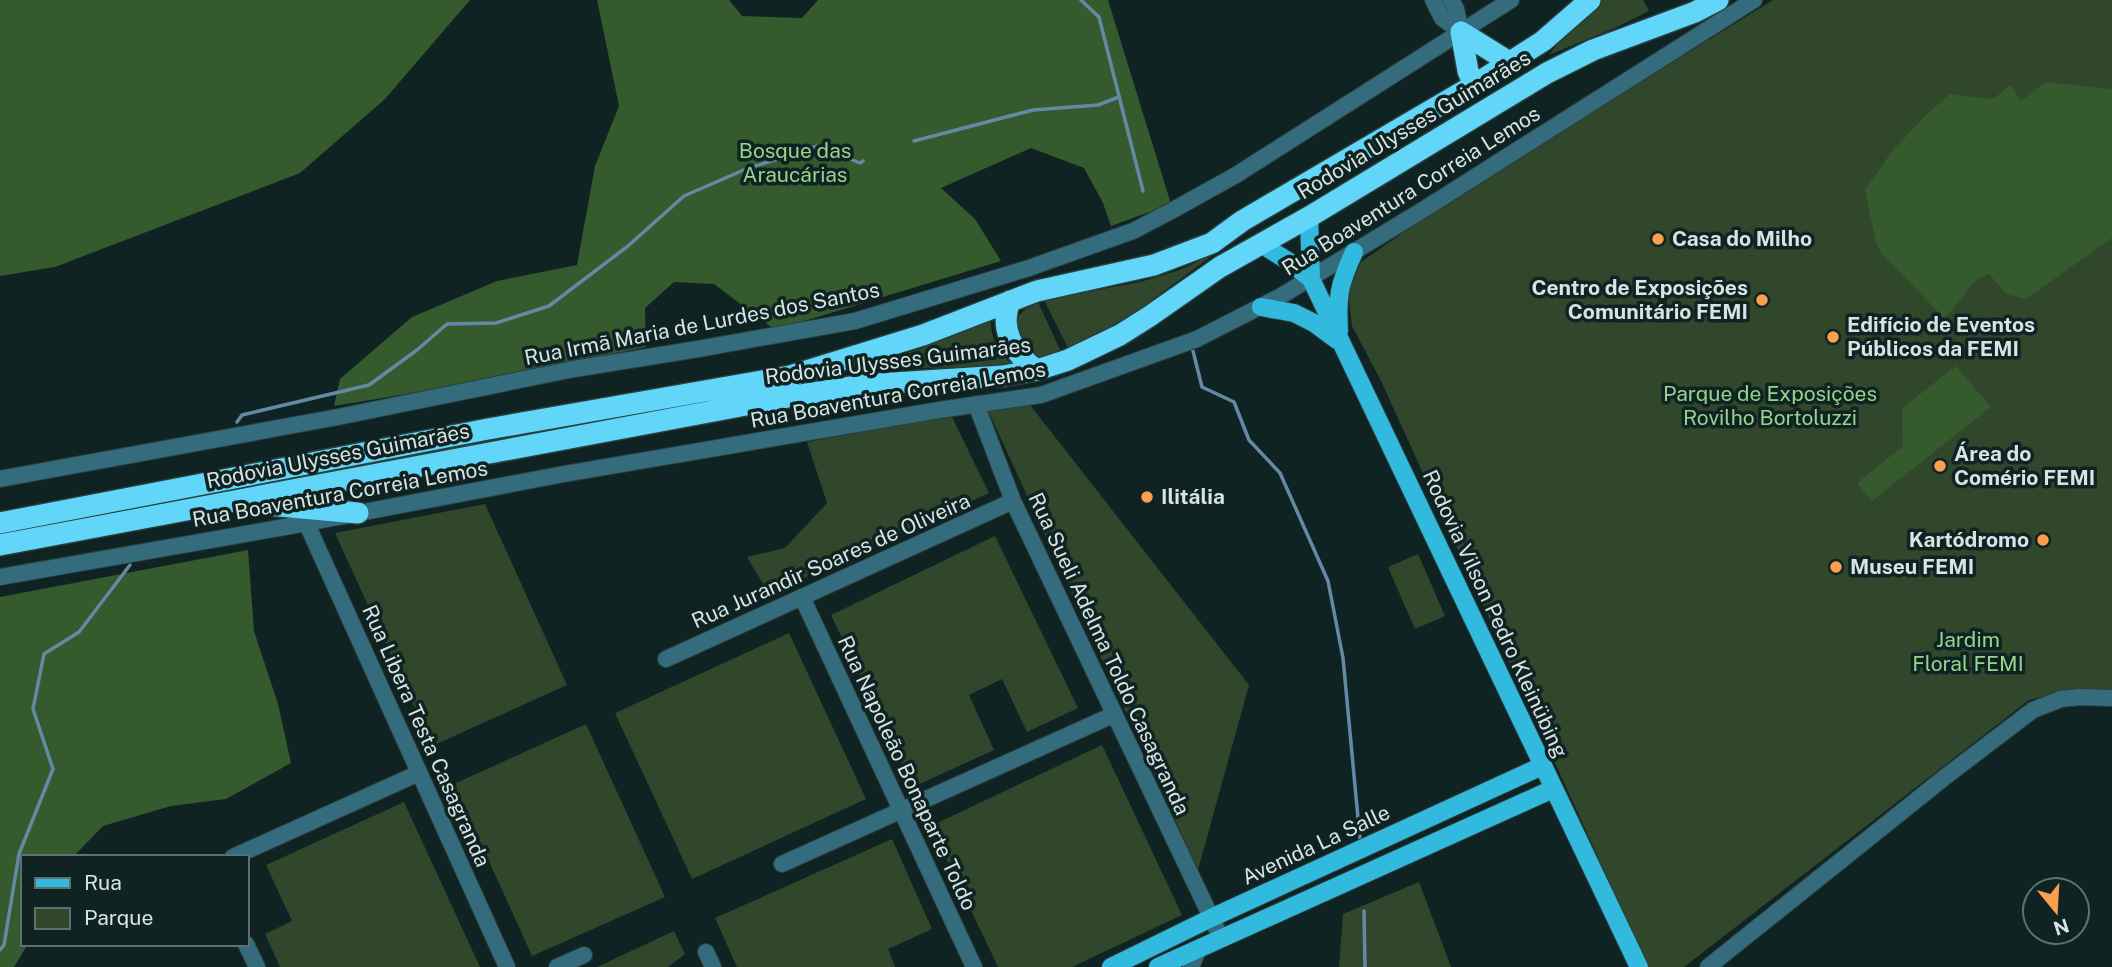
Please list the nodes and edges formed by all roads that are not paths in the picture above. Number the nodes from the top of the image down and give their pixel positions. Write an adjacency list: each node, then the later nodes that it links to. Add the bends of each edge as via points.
1 (1433, 0): 7 (street, via 1442,18)
2 (1451, 0): 7 (street)
3 (1511, 0): 7 (street, Rua Irmã Maria de Lurdes dos Santos)
4 (1590, 0): 8 (highway, Rodovia Ulysses Guimarães, via 1543,41)
5 (1718, 0): 10 (highway, Rodovia Ulysses Guimarães, via 1546,73)
6 (1754, 0): 12 (street, Rua Boaventura Correia Lemos)
7 (1461, 32): 8 (highway); 9 (highway); 19 (street, Rua Irmã Maria de Lurdes dos Santos, via 1236,174 1133,230 1029,268 855,321 573,369)
8 (1509, 62): 9 (highway, Rodovia Ulysses Guimarães)
9 (1474, 85): 14 (highway, Rodovia Ulysses Guimarães, via 1212,243 1154,265)
10 (1309, 217): 11 (highway, Rodovia Ulysses Guimarães); 13 (main road, Rodovia Vilson Pedro Kleinübing)
11 (1261, 244): 13 (main road, Rodovia Vilson Pedro Kleinübing); 17 (highway, Rodovia Ulysses Guimarães, via 1120,335)
12 (1353, 253): 13 (street, Rua Boaventura Correia Lemos); 16 (main road, via 1340,283)
13 (1311, 279): 15 (street, Rua Boaventura Correia Lemos); 16 (main road, Rodovia Vilson Pedro Kleinübing)
14 (1010, 301): 17 (highway, via 1006,312 1009,336 1020,357); 24 (highway, Rodovia Ulysses Guimarães, via 923,335 790,376)
15 (1261, 307): 16 (main road, via 1294,313); 18 (street, Rua Boaventura Correia Lemos, via 1196,339 1078,383 1041,395)
16 (1339, 342): 31 (main road, Rodovia Vilson Pedro Kleinübing)
17 (1037, 370): 20 (highway, Rodovia Ulysses Guimarães, via 793,396)
18 (976, 404): 21 (street, Rua Sueli Adelma Toldo Casagranda); 22 (street, Rua Boaventura Correia Lemos)
19 (0, 479)
20 (231, 501): 22 (highway); 25 (highway, Rodovia Ulysses Guimarães)
21 (1013, 501): 27 (street, Rua Jurandir Soares de Oliveira); 30 (street, Rua Sueli Adelma Toldo Casagranda)
22 (358, 513): 23 (street, Rua Boaventura Correia Lemos)
23 (306, 522): 26 (street, Rua Boaventura Correia Lemos); 32 (street, Rua Libera Testa Casagranda)
24 (0, 523)
25 (0, 545)
26 (0, 577)
27 (802, 597): 28 (street, Rua Jurandir Soares de Oliveira); 34 (street, Rua Napoleão Bonaparte Toldo)
28 (666, 659)
29 (2112, 698): 50 (street, via 2061,699 2033,710)
30 (1113, 715): 34 (street); 37 (street, Rua Sueli Adelma Toldo Casagranda)
31 (1542, 766): 33 (main road, Rodovia Vilson Pedro Kleinübing); 37 (main road, Avenida La Salle)
32 (419, 773): 35 (street); 43 (street, Rua Libera Testa Casagranda)
33 (1553, 789): 38 (main road); 49 (main road, Rodovia Vilson Pedro Kleinübing)
34 (901, 810): 36 (street); 45 (street, Rua Napoleão Bonaparte Toldo)
35 (237, 855)
36 (782, 864)
37 (1211, 918): 38 (street, Rua Sueli Adelma Toldo Casagranda); 46 (main road, Avenida La Salle)
38 (1221, 938): 40 (main road)
39 (247, 946): 42 (street)
40 (1199, 948): 47 (main road); 48 (street)
41 (584, 955): 44 (street)
42 (257, 967)
43 (507, 967)
44 (557, 967)
45 (974, 967)
46 (1111, 967)
47 (1158, 967)
48 (1191, 967)
49 (1639, 967)
50 (1708, 967)

